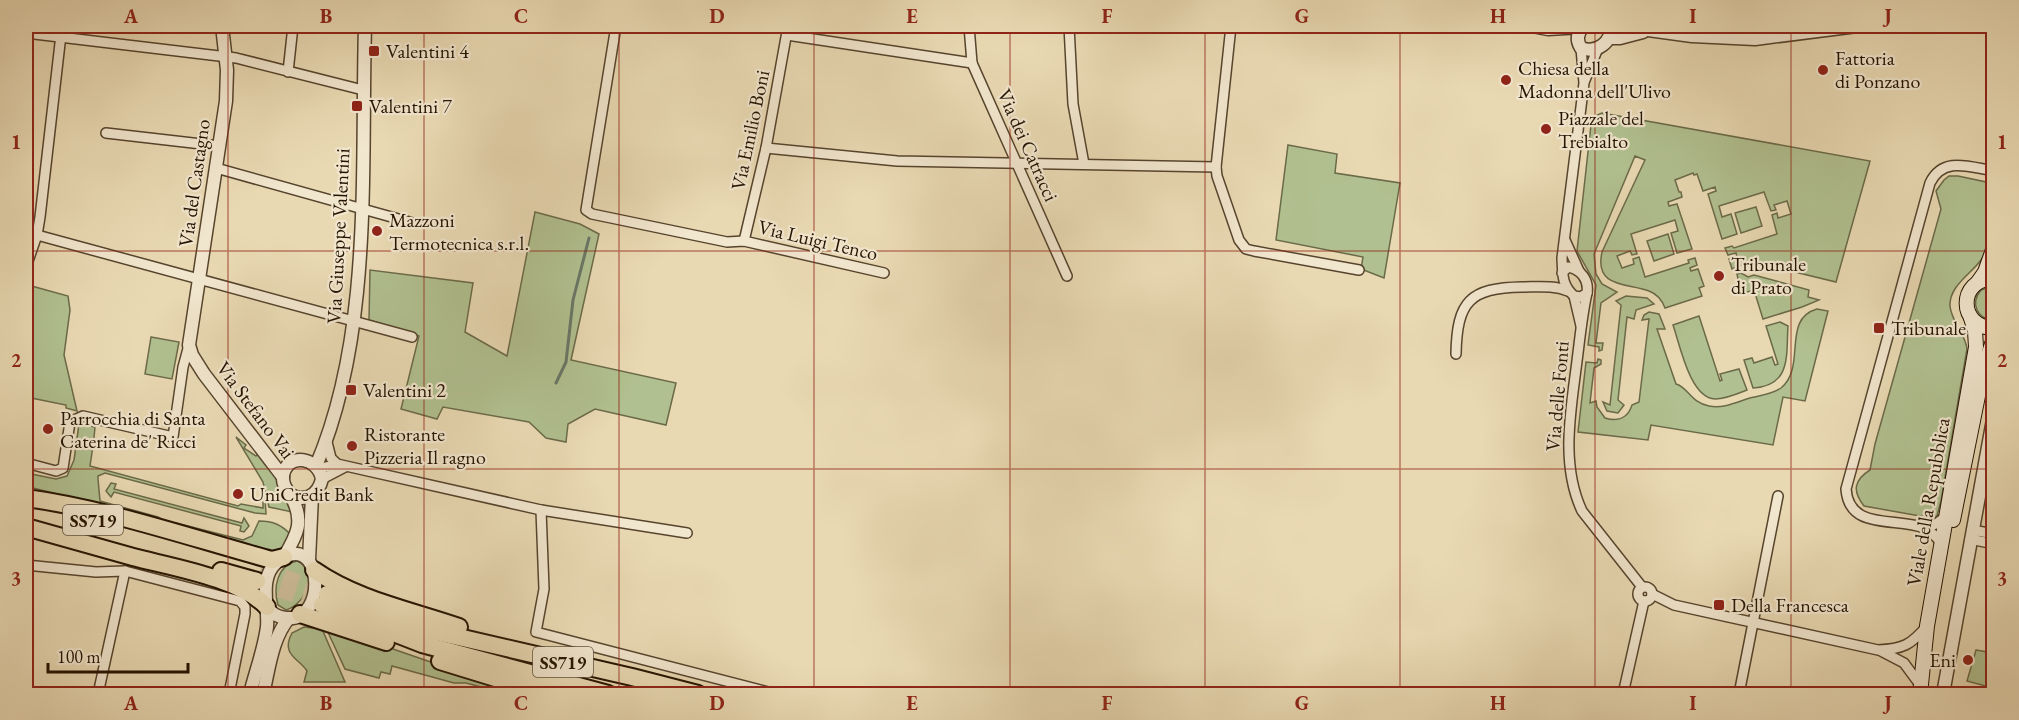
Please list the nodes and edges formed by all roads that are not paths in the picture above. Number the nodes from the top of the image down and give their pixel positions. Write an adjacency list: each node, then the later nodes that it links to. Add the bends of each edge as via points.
1 (62, 26): 18 (street)
2 (222, 26): 22 (street, Via del Castagno)
3 (293, 26): 24 (street)
4 (365, 26): 26 (street, Via Giuseppe Valentini)
5 (616, 26): 40 (street, Via Luigi Tenco, via 586,210 727,242)
6 (969, 26): 23 (street, Via dei Catracci)
7 (1069, 26): 31 (street, via 1073,104)
8 (1231, 26): 32 (street)
9 (1532, 26): 14 (street)
10 (1583, 26): 14 (street); 20 (street, via 1578,37)
11 (1611, 26): 19 (street)
12 (1619, 26): 16 (street)
13 (1857, 26): 16 (street, via 1755,39)
14 (1548, 29): 20 (street)
15 (788, 30): 23 (street); 29 (street, Via Emilio Boni)
16 (1646, 31): 19 (street)
17 (26, 33): 18 (street)
18 (61, 37): 22 (street); 38 (street)
19 (1609, 38): 21 (street)
20 (1580, 46): 21 (street); 25 (street, Via delle Fonti)
21 (1598, 48): 25 (street, Via delle Fonti)
22 (226, 56): 24 (street); 28 (street, Via del Castagno, via 226,101)
23 (972, 63): 30 (street, Via dei Catracci)
24 (288, 72): 26 (street)
25 (1584, 83): 39 (street, Via delle Fonti)
26 (363, 90): 35 (street, Via Giuseppe Valentini)
27 (106, 134): 28 (street)
28 (219, 146): 33 (street, Via del Castagno)
29 (766, 148): 30 (street, via 897,161); 40 (street, Via Emilio Boni)
30 (1016, 162): 31 (street); 47 (street, Via dei Catracci)
31 (1084, 164): 32 (street)
32 (1215, 167): 43 (street, via 1239,240 1246,249)
33 (216, 168): 35 (street); 49 (street, Via del Castagno)
34 (1994, 171): 77 (street, via 1950,165 1940,169 1930,183 1846,489 1850,507 1866,518)
35 (361, 208): 36 (street); 55 (street, Via Giuseppe Valentini)
36 (413, 223)
37 (26, 232): 38 (street)
38 (37, 235): 42 (street); 49 (street)
39 (1565, 240): 44 (street, Via delle Fonti); 46 (street, Via delle Fonti)
40 (744, 241): 45 (street, Via Luigi Tenco)
41 (1994, 247): 50 (main road, Viale della Repubblica)
42 (26, 267)
43 (1359, 270)
44 (1579, 271): 46 (street, via 1568,267); 52 (street, Via delle Fonti, via 1587,283)
45 (884, 273)
46 (1562, 274): 51 (street); 53 (street, Via delle Fonti)
47 (1067, 276)
48 (1994, 278): 50 (main road)
49 (200, 280): 55 (street); 60 (street, Via del Castagno)
50 (1978, 282): 54 (main road, Viale della Repubblica, via 1967,298)
51 (1542, 287): 53 (street); 61 (street, via 1503,287 1474,295 1456,329)
52 (1587, 293): 53 (street, via 1581,297); 57 (street, Via delle Fonti)
53 (1571, 294): 57 (street, Via delle Fonti)
54 (1971, 318): 56 (main road, via 1983,327); 75 (main road, Viale della Repubblica, via 1976,347)
55 (355, 321): 58 (street); 65 (street, Via Giuseppe Valentini)
56 (1994, 328)
57 (1581, 329): 87 (street, Via delle Fonti, via 1569,440 1575,491 1582,511)
58 (412, 337)
59 (1994, 338): 98 (main road, Viale della Repubblica, via 1973,416)
60 (189, 345): 62 (street); 63 (street, Via del Castagno)
61 (1456, 354)
62 (199, 367): 63 (street); 69 (street, Via Stefano Vai)
63 (181, 378): 66 (street, Via del Castagno, via 173,437 82,416 70,422 63,468 56,471)
64 (1994, 414): 80 (street)
65 (326, 444): 67 (street); 68 (street, Via Giuseppe Valentini)
66 (26, 463)
67 (341, 466): 68 (street); 74 (street)
68 (316, 469): 69 (street, via 294,462); 71 (street, via 320,486)
69 (283, 477): 70 (street)
70 (290, 494): 71 (street, via 300,499); 83 (street, via 299,526)
71 (312, 496): 85 (street)
72 (1778, 496): 92 (street)
73 (26, 499): 76 (highway, SS719, via 259,575 59,527); 83 (highway, via 173,532 272,560)
74 (541, 510): 78 (street); 106 (street, via 544,589 536,632)
75 (1945, 517): 77 (street); 81 (main road, Viale della Repubblica)
76 (26, 524): 90 (highway, via 214,579 244,590)
77 (1924, 528): 81 (street)
78 (687, 533)
79 (1994, 534): 80 (street)
80 (1971, 535): 82 (street); 109 (street)
81 (1942, 544): 93 (main road, Viale della Repubblica)
82 (1994, 544)
83 (284, 557): 85 (street, via 299,554); 90 (street, via 270,571 265,594)
84 (26, 565): 86 (street)
85 (311, 565): 91 (street, via 315,591 308,607); 96 (highway, via 329,580 385,604)
86 (125, 571): 99 (street); 100 (street, via 240,601 245,614)
87 (1642, 587): 88 (street, Via delle Fonti, via 1648,587); 89 (street, via 1637,595)
88 (1652, 594): 89 (street, via 1650,600); 92 (street, Via delle Fonti, via 1674,605)
89 (1644, 601): 107 (street)
90 (267, 607): 91 (street, via 277,616); 101 (street, via 267,628)
91 (295, 616): 95 (highway, via 334,624); 102 (street, via 281,627)
92 (1754, 624): 94 (street, Via delle Fonti); 108 (street)
93 (1927, 626): 94 (street, via 1911,643); 98 (main road, Viale della Repubblica)
94 (1878, 650): 98 (street, via 1904,663)
95 (440, 661): 97 (highway); 103 (highway)
96 (562, 662): 97 (highway, SS719, via 324,600 422,644); 105 (highway, SS719)
97 (524, 672): 104 (highway, SS719)
98 (1924, 692)
99 (98, 694)
100 (229, 694)
101 (250, 694)
102 (263, 694)
103 (562, 694)
104 (608, 694)
105 (698, 694)
106 (776, 694)
107 (1623, 694)
108 (1739, 694)
109 (1943, 694)

